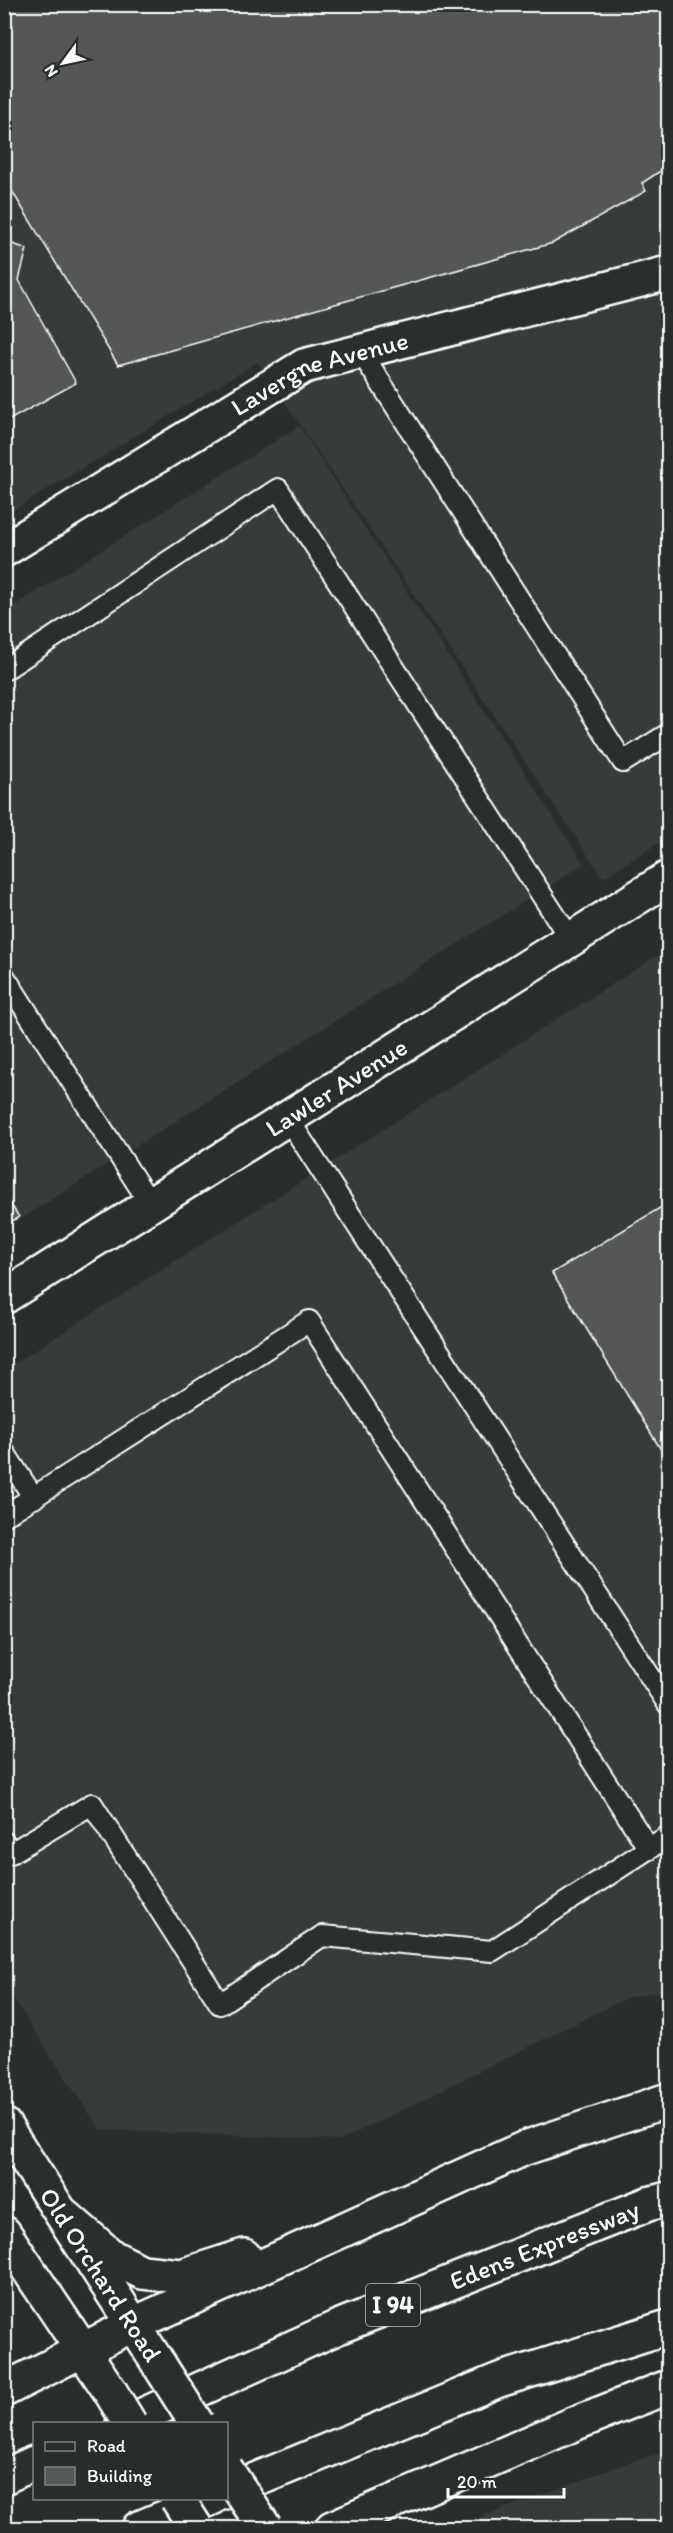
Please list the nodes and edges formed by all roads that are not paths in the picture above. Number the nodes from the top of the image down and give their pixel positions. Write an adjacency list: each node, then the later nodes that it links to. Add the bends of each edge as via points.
1 (669, 273): 2 (main road, Lavergne Avenue)
2 (361, 352): 3 (main road, Lavergne Avenue, via 304,366); 5 (lane, via 623,762)
3 (4, 550)
4 (4, 670): 7 (lane, via 278,489)
5 (669, 734)
6 (669, 878): 7 (main road, Lawler Avenue)
7 (571, 940): 9 (main road, Lawler Avenue)
8 (4, 976): 10 (lane)
9 (288, 1119): 10 (main road, Lawler Avenue); 15 (lane)
10 (151, 1205): 11 (main road, Lawler Avenue)
11 (4, 1297)
12 (4, 1452): 13 (lane)
13 (34, 1498): 14 (lane); 18 (lane, via 309,1321)
14 (4, 1516)
15 (669, 1704)
16 (669, 1836): 18 (lane)
17 (4, 1842): 18 (lane, via 11,1852 92,1804 220,2004 322,1936 492,1951)
18 (648, 1849)
19 (669, 2100): 21 (main road)
20 (4, 2125): 23 (main road, Old Orchard Road)
21 (525, 2148): 23 (main road, via 467,2159 254,2253 181,2276 142,2272 112,2257); 25 (main road)
22 (669, 2199): 30 (main road, Edens Expressway / I 94, via 338,2327)
23 (63, 2215): 25 (main road, Old Orchard Road)
24 (4, 2233): 27 (main road)
25 (134, 2324): 27 (main road); 32 (main road, Old Orchard Road, bridge)
26 (669, 2327): 36 (main road, via 499,2380)
27 (82, 2351): 29 (main road); 31 (main road, bridge)
28 (669, 2387): 42 (main road)
29 (4, 2390)
30 (127, 2422)
31 (129, 2422)
32 (196, 2422)
33 (33, 2463): 35 (main road)
34 (228, 2472): 41 (main road, bridge)
35 (4, 2476)
36 (228, 2491)
37 (178, 2500): 40 (main road, bridge)
38 (210, 2500): 39 (main road)
39 (140, 2529)
40 (196, 2529)
41 (265, 2529)
42 (332, 2529)

